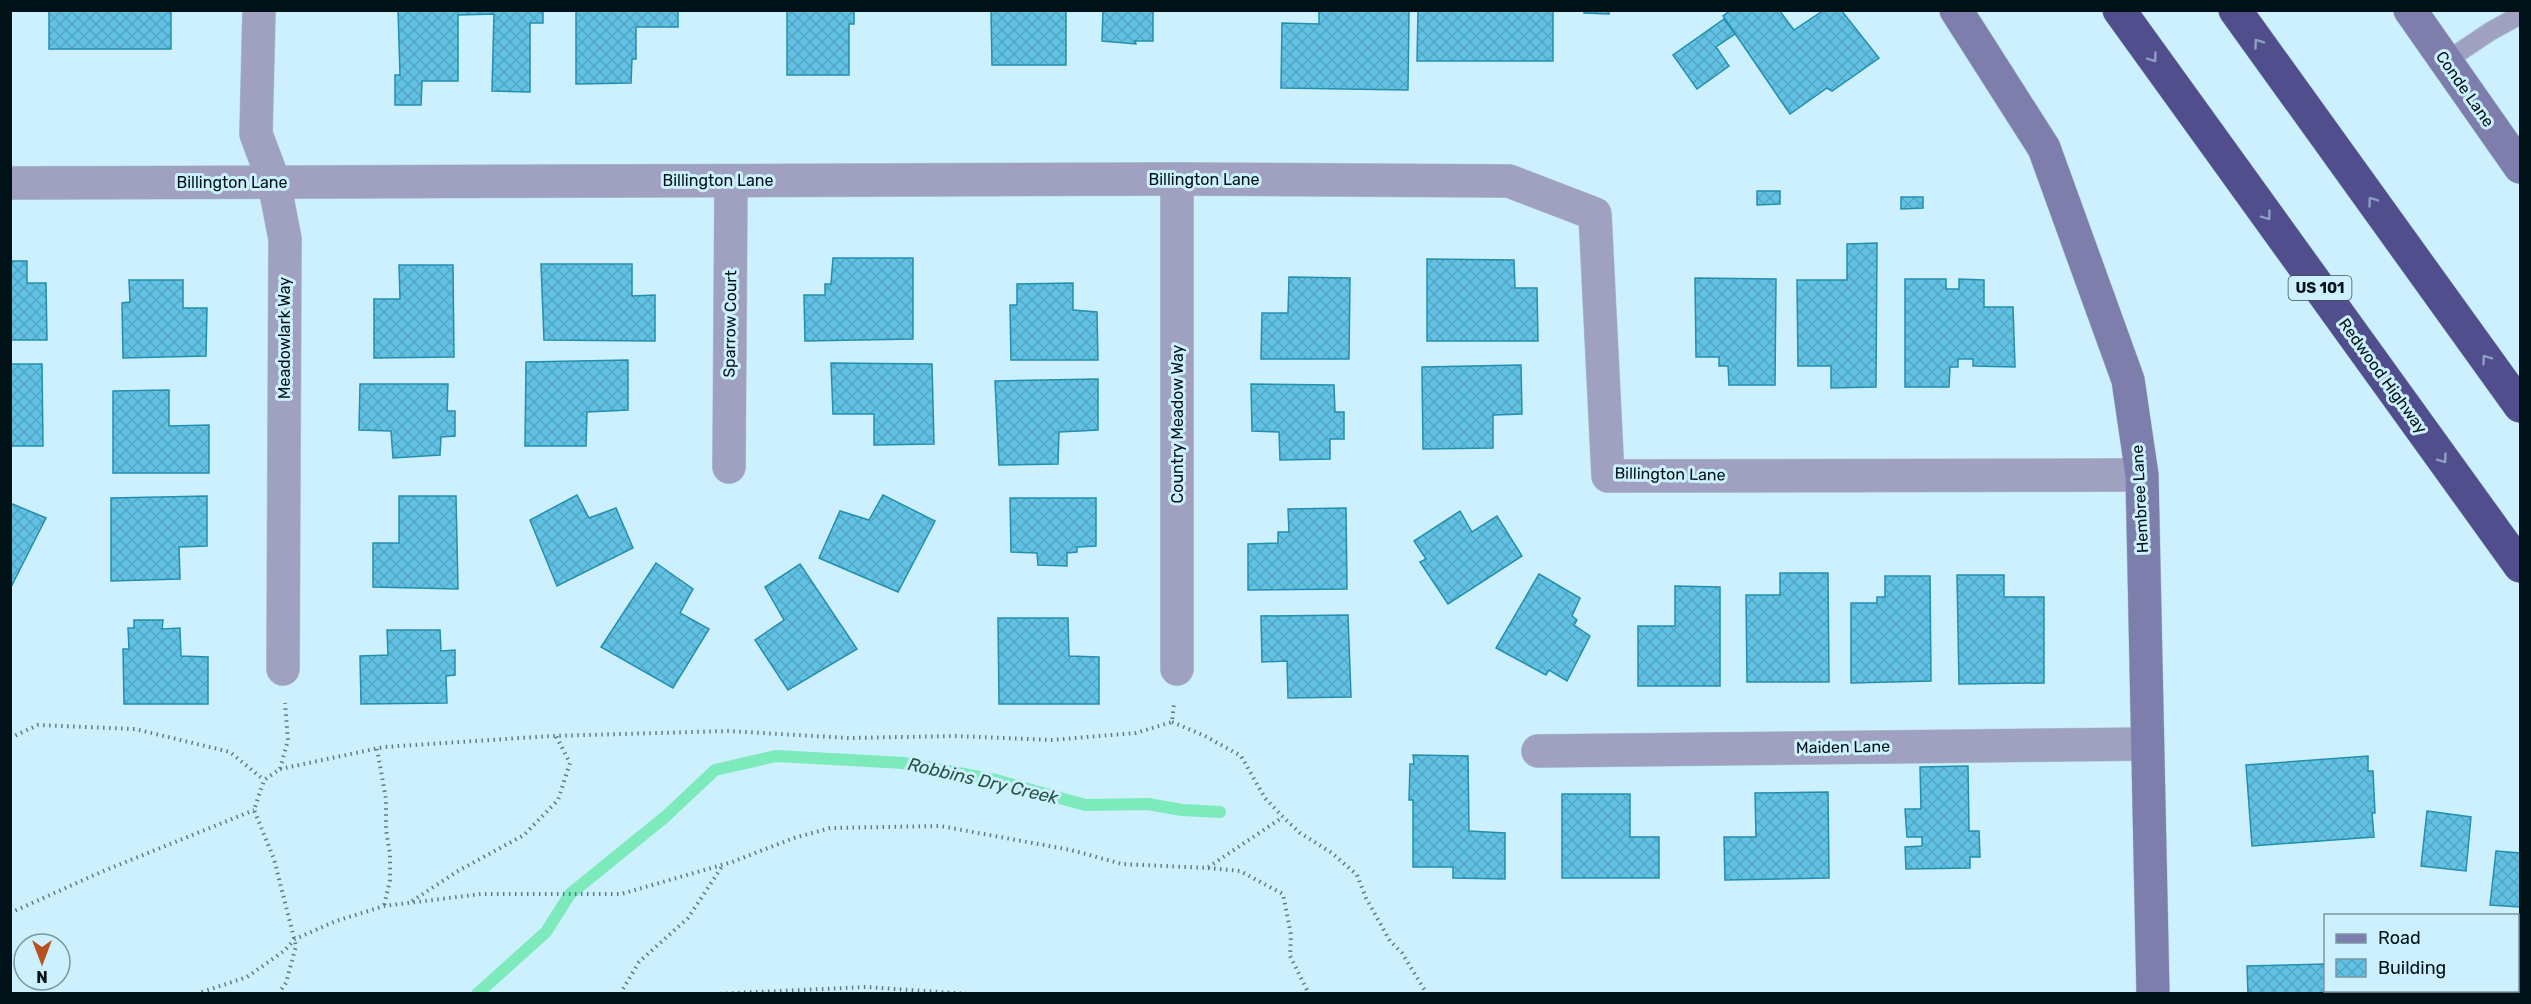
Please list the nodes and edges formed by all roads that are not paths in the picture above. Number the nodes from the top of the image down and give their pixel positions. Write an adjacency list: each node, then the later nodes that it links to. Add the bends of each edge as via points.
1 (259, 10): 11 (street, Meadowlark Way, via 256,134)
2 (1956, 10): 15 (street, Hembree Lane, via 2044,148 2128,380)
3 (2119, 10): 16 (highway, Redwood Highway / US 101, one-way to 16)
4 (2235, 10): 13 (highway, one-way to 4)
5 (2410, 10): 7 (street, Conde Lane)
6 (2520, 15): 7 (lane)
7 (2446, 61): 8 (street, Conde Lane)
8 (2520, 167)
9 (1177, 179): 10 (street, Billington Lane); 15 (street, Billington Lane, via 1509,181 1595,214 1608,476); 18 (street, Country Meadow Way)
10 (732, 181): 11 (street, Billington Lane); 14 (street, Sparrow Court)
11 (274, 182): 12 (street, Billington Lane); 17 (street, Meadowlark Way, via 285,239)
12 (10, 183)
13 (2520, 406)
14 (729, 467)
15 (2142, 475): 19 (street, Hembree Lane)
16 (2520, 566)
17 (283, 669)
18 (1177, 669)
19 (2147, 744): 20 (street, Maiden Lane); 21 (street, Hembree Lane)
20 (1538, 751)
21 (2153, 993)

